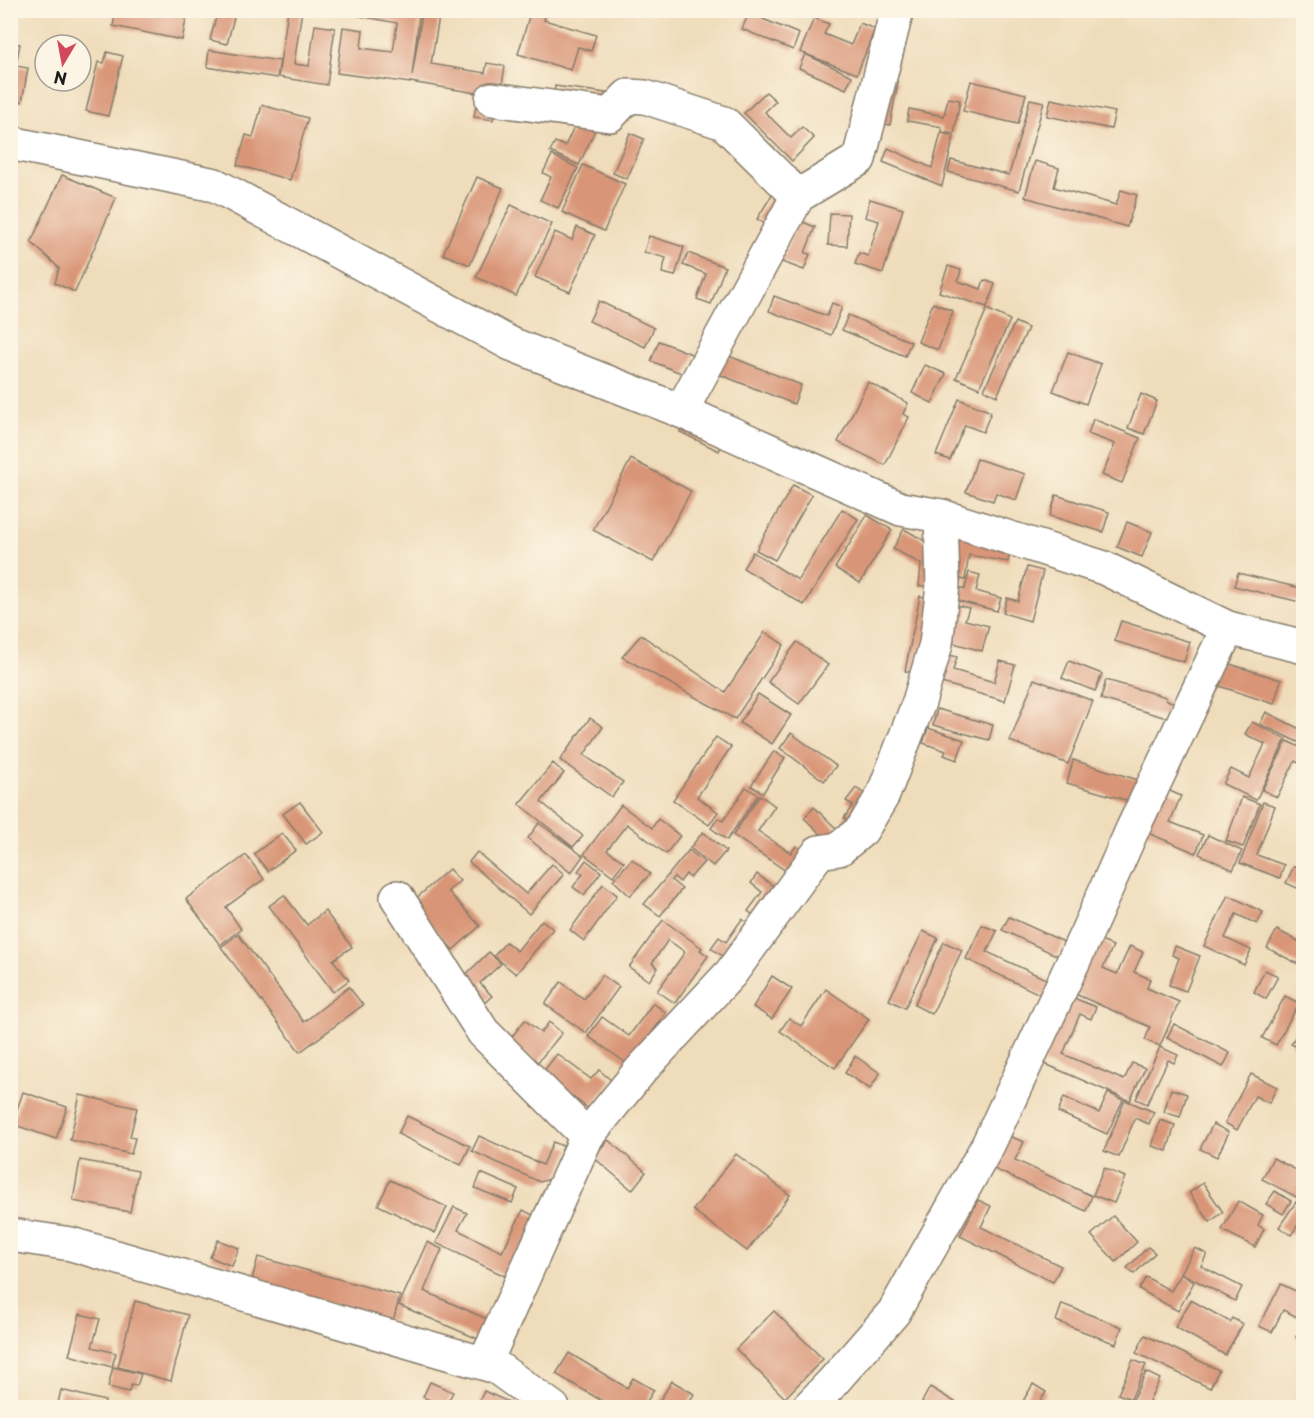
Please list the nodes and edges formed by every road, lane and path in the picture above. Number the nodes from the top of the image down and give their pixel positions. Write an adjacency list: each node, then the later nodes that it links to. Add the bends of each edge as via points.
1 (897, 10): 4 (street, via 859,159)
2 (492, 99): 4 (street, via 610,116 628,96 645,97 724,123)
3 (10, 143): 5 (street, via 215,185 511,344)
4 (798, 196): 5 (street)
5 (681, 411): 6 (street, via 901,509)
6 (940, 516): 7 (street, via 1104,568); 10 (street, via 943,585 936,644 919,702 883,795 862,830 839,849 819,852 731,973 641,1070)
7 (1228, 628): 8 (street); 14 (street, via 988,1145 894,1312)
8 (1304, 647)
9 (397, 897): 10 (street, via 483,1032)
10 (587, 1136): 12 (street)
11 (10, 1235): 12 (street, via 70,1244)
12 (485, 1364): 13 (street, via 496,1367)
13 (553, 1407)
14 (808, 1407)

